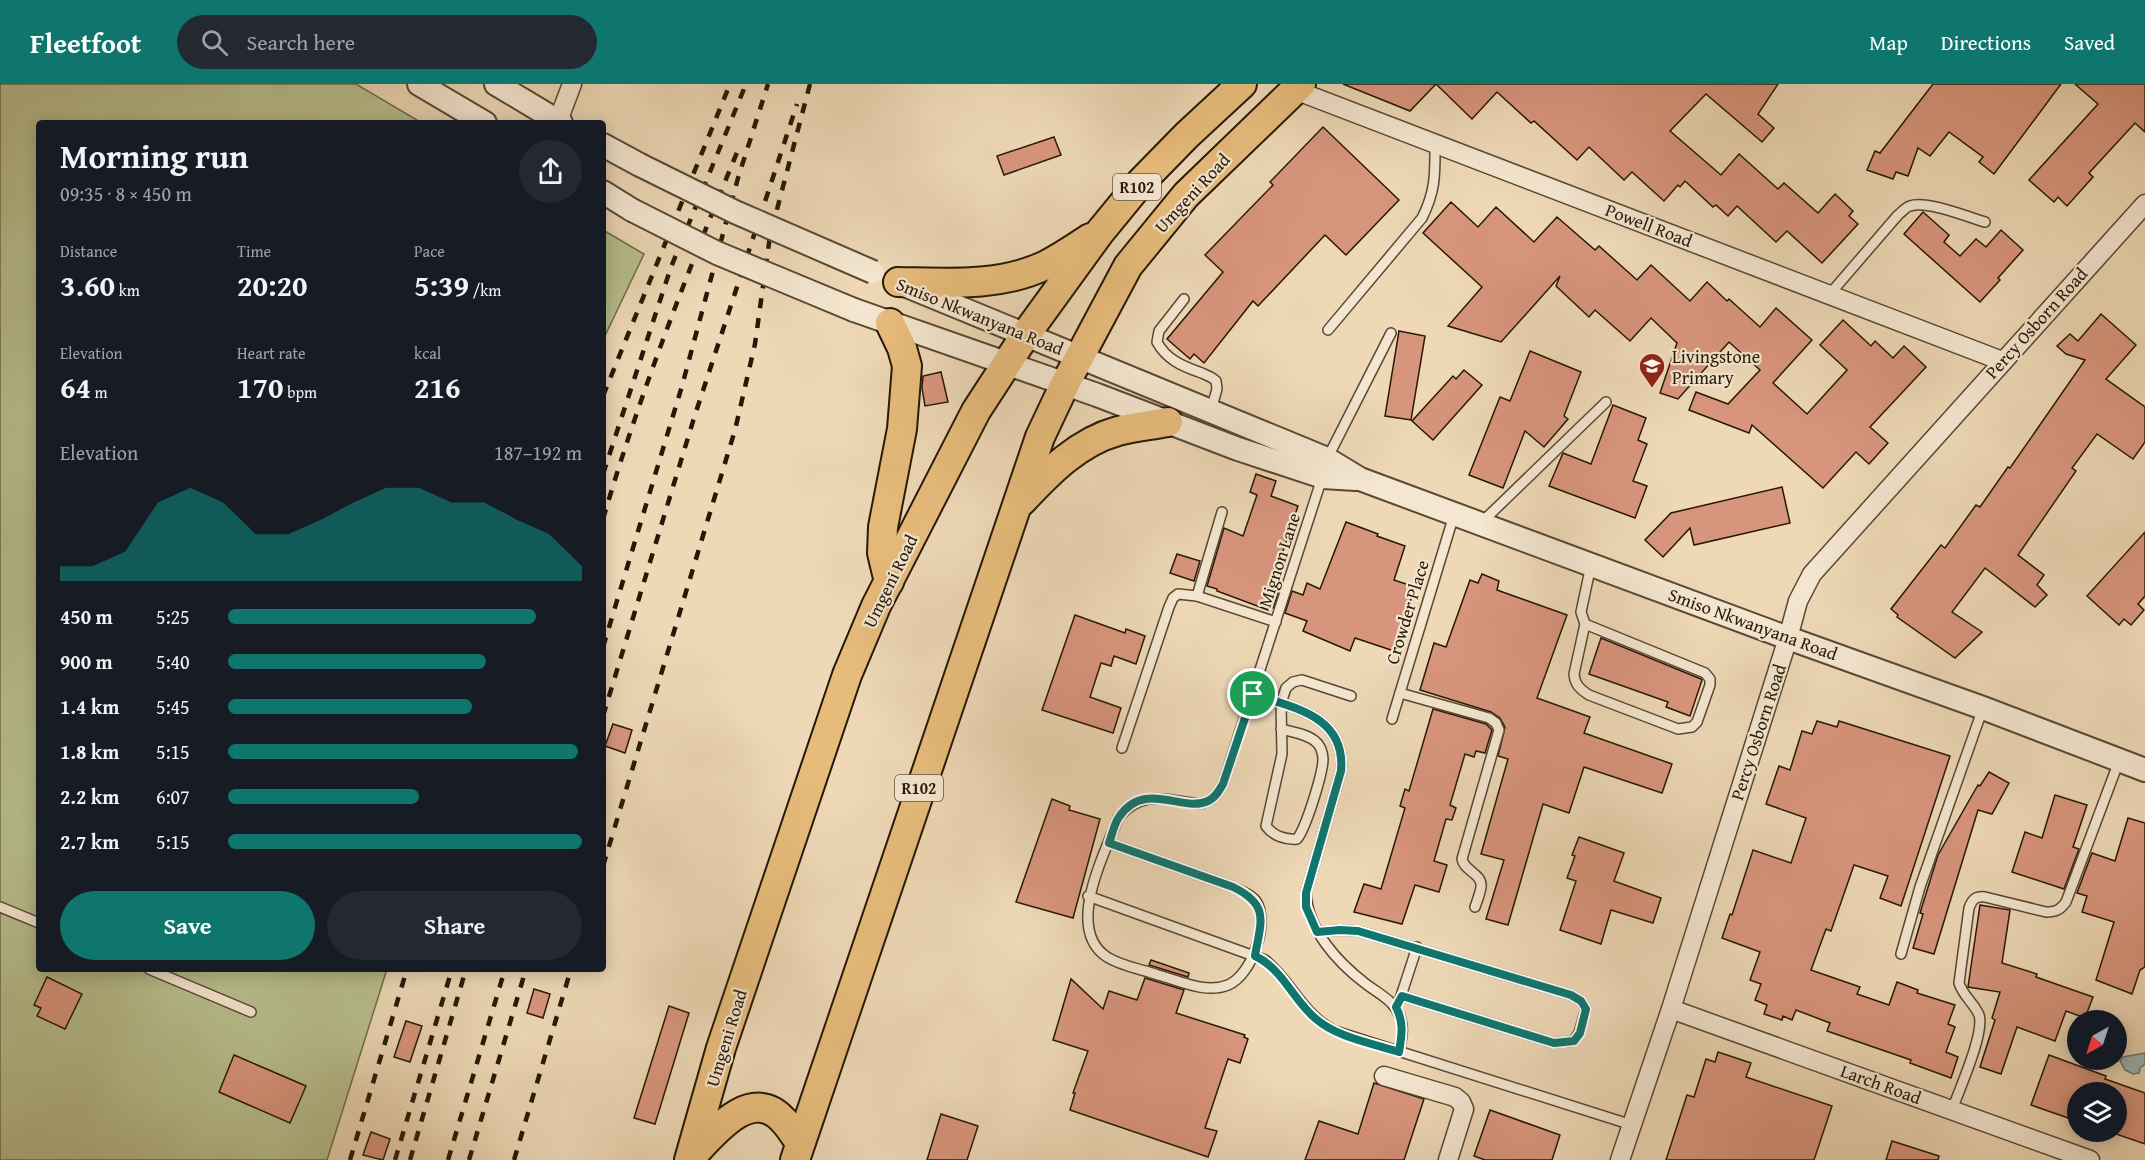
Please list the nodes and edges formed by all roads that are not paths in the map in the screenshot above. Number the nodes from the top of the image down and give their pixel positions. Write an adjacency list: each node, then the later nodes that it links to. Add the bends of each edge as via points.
1 (419, 84): 6 (street)
2 (496, 84): 7 (street)
3 (572, 84): 8 (street)
4 (1242, 84): 14 (main road, Umgeni Road / R102, via 1141,182)
5 (1298, 87): 9 (street, Powell Road); 22 (main road, Umgeni Road / R102, via 1215,166 1158,228 1128,266)
6 (480, 120)
7 (556, 120)
8 (560, 120)
9 (1435, 143): 16 (street, Powell Road); 19 (lane, via 1435,181 1422,218)
10 (606, 147): 15 (street, Smiso Nkwanyana Road, bridge, via 735,212)
11 (606, 194): 18 (street, Smiso Nkwanyana Road, bridge, via 717,253)
12 (2145, 204): 23 (street, Percy Osborn Road)
13 (1985, 222): 16 (lane, via 1931,207 1908,206)
14 (1100, 232): 15 (main road, via 1045,265 1006,278 961,283); 21 (main road, Umgeni Road / R102)
15 (886, 277): 21 (street, Smiso Nkwanyana Road)
16 (1829, 295): 23 (street, Powell Road)
17 (1184, 300): 27 (lane, via 1159,332 1157,342 1172,360 1216,381)
18 (890, 323): 24 (street, Smiso Nkwanyana Road); 35 (main road, via 907,366 902,429 883,527 882,553)
19 (1329, 330)
20 (1391, 333): 29 (lane, Mignon Lane)
21 (1026, 334): 22 (street, Smiso Nkwanyana Road); 24 (main road, Umgeni Road / R102)
22 (1080, 356): 25 (main road, Umgeni Road / R102); 27 (street, Smiso Nkwanyana Road)
23 (2002, 361): 39 (street, Percy Osborn Road, via 1812,574 1798,601)
24 (1007, 364): 25 (street, Smiso Nkwanyana Road); 35 (main road, Umgeni Road / R102, via 976,411)
25 (1065, 384): 28 (street, Smiso Nkwanyana Road); 30 (main road, Umgeni Road / R102, via 1040,437)
26 (1606, 402): 33 (lane)
27 (1211, 410): 29 (street, Smiso Nkwanyana Road)
28 (1168, 422): 29 (street, Smiso Nkwanyana Road, via 1238,449); 30 (main road, via 1117,432 1086,444 1059,463)
29 (1325, 468): 32 (street, Smiso Nkwanyana Road); 37 (lane, Mignon Lane)
30 (1014, 509): 68 (main road, Umgeni Road / R102)
31 (1222, 512): 36 (lane)
32 (1454, 515): 33 (street, Smiso Nkwanyana Road); 40 (lane, Crowder Place)
33 (1480, 524): 34 (street, Smiso Nkwanyana Road)
34 (1591, 565): 38 (lane, via 1581,612); 39 (street, Smiso Nkwanyana Road)
35 (889, 582): 69 (main road, Umgeni Road / R102, via 847,675 725,1037)
36 (1197, 596): 37 (lane, Mignon Lane); 47 (lane, via 1178,594 1173,598)
37 (1276, 622): 41 (lane)
38 (1585, 624): 38 (lane, via 1705,673 1710,685 1697,722 1678,729 1580,689 1574,674)
39 (1788, 638): 44 (street, Smiso Nkwanyana Road); 62 (street, Percy Osborn Road)
40 (1400, 693): 45 (lane, Crowder Place); 53 (lane, via 1496,723 1498,730 1462,859 1464,866 1481,881)
41 (1253, 694): 43 (lane); 50 (lane, via 1217,794 1199,804 1162,798 1136,802 1118,818)
42 (1351, 696): 43 (lane, via 1302,680 1286,688)
43 (1281, 703): 46 (lane); 55 (lane, via 1322,722 1340,746 1341,771 1306,893 1306,907)
44 (1983, 708): 48 (street, Smiso Nkwanyana Road); 57 (lane, via 1920,887)
45 (1392, 719)
46 (1281, 729): 46 (lane, via 1318,742 1323,757 1297,839 1271,833 1266,826 1282,754)
47 (1122, 748)
48 (2120, 760): 49 (street, Smiso Nkwanyana Road); 66 (lane, via 2061,909 2046,912 1978,896 1972,900 1959,983 1981,1023)
49 (2145, 770)
50 (1109, 843): 51 (lane); 58 (lane, via 1252,897 1261,922)
51 (1088, 897): 58 (lane); 58 (lane, via 1088,929 1095,946 1120,963 1202,988 1220,988 1240,976)
52 (0, 907): 54 (lane)
53 (1475, 907)
54 (36, 922)
55 (1317, 932): 56 (lane, via 1358,931); 61 (lane, via 1356,976)
56 (1417, 947): 60 (lane); 60 (lane, via 1571,995 1586,1009 1580,1033 1574,1041 1554,1043)
57 (1901, 954)
58 (1255, 956): 64 (lane, via 1275,968 1308,1012 1324,1026)
59 (156, 972): 63 (lane)
60 (1402, 996): 61 (lane)
61 (1396, 1007): 64 (lane, via 1403,1029)
62 (1671, 1009): 66 (street, Larch Road); 67 (street, Percy Osborn Road)
63 (251, 1012)
64 (1399, 1052): 67 (lane)
65 (1384, 1076): 70 (street, via 1461,1102 1464,1109)
66 (1952, 1110): 72 (street, Larch Road)
67 (1632, 1125): 71 (street, Percy Osborn Road)
68 (797, 1152): 69 (main road, via 783,1120 763,1108 749,1108 724,1123)
69 (690, 1159)
70 (1448, 1160)
71 (1620, 1160)
72 (2090, 1160)

